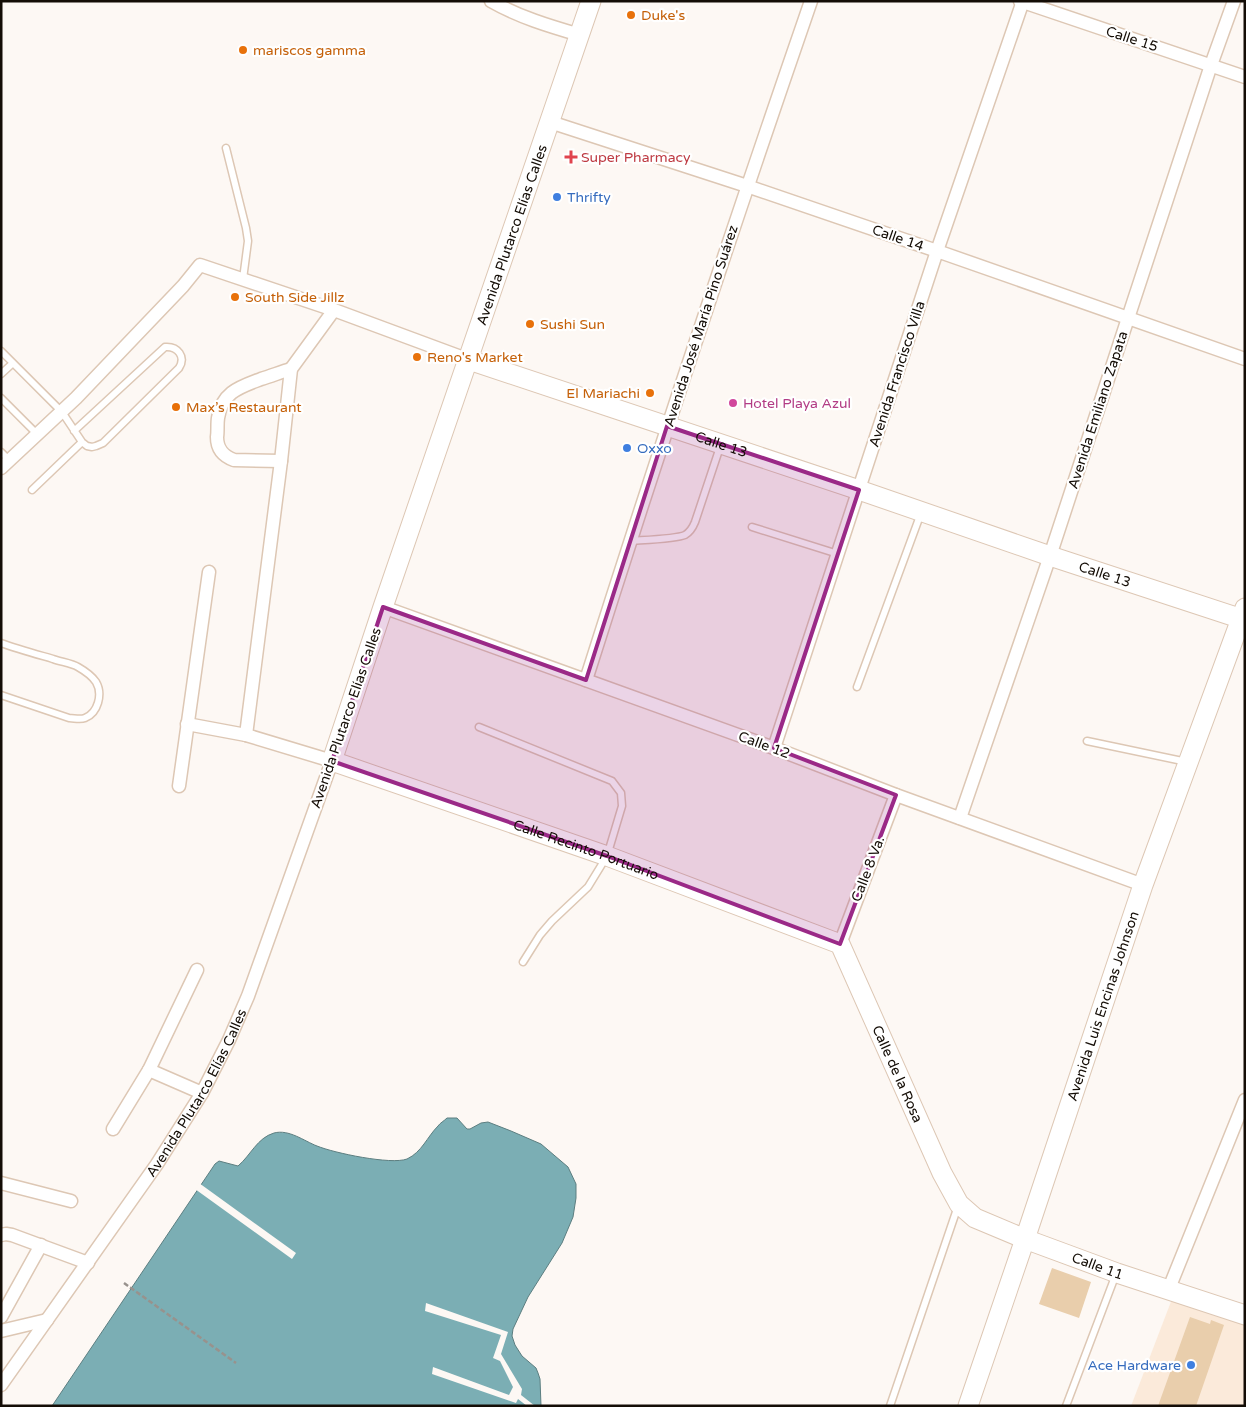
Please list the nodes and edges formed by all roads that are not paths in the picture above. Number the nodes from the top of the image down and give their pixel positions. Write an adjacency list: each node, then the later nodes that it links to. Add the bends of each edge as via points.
1 (490, 1): 6 (street, via 541,24)
2 (591, 1): 6 (street, Avenida Plutarco Elías Calles)
3 (811, 1): 11 (street, Avenida José María Pino Suárez)
4 (1234, 1): 7 (street, Avenida Emiliano Zapata)
5 (1022, 2): 7 (street, Calle 15); 12 (street, Avenida Francisco Villa)
6 (580, 36): 9 (street, Avenida Plutarco Elías Calles)
7 (1211, 65): 8 (street, Calle 15); 15 (street, Avenida Emiliano Zapata)
8 (1245, 77)
9 (550, 122): 11 (street, Calle 14); 18 (street, Avenida Plutarco Elías Calles)
10 (226, 148): 13 (lane, via 248,241)
11 (747, 186): 12 (street, Calle 14); 24 (street, Avenida José María Pino Suárez)
12 (937, 251): 15 (street, Calle 14); 32 (street, Avenida Francisco Villa)
13 (243, 280): 14 (street, Calle 13); 23 (street, Calle 13, via 200,265)
14 (334, 310): 18 (street, Calle 13); 20 (street)
15 (1128, 318): 17 (street, Calle 14); 37 (street, Avenida Emiliano Zapata)
16 (1, 351): 19 (lane)
17 (1245, 358)
18 (469, 360): 24 (street, Calle 13); 39 (street, Avenida Plutarco Elías Calles)
19 (13, 363): 21 (lane); 23 (lane)
20 (291, 369): 30 (street); 30 (street, via 235,389 225,400 218,418 218,448 227,457)
21 (1, 374)
22 (1, 398): 26 (lane)
23 (62, 412): 25 (lane); 26 (street)
24 (668, 426): 28 (street, Calle 13); 35 (street, Avenida José María Pino Suárez)
25 (74, 431): 27 (lane); 27 (lane, via 165,347 175,348 182,356 179,368 103,443 92,447)
26 (38, 435): 29 (street)
27 (82, 442): 31 (lane)
28 (720, 444): 32 (street, Calle 13); 35 (lane, via 691,530 678,536)
29 (4, 460)
30 (281, 461): 47 (street)
31 (32, 490)
32 (859, 490): 33 (street, Calle 13); 36 (street, Avenida Francisco Villa)
33 (921, 512): 37 (street, Calle 13); 43 (lane)
34 (752, 527): 36 (lane)
35 (630, 541): 42 (street, Avenida José María Pino Suárez)
36 (838, 554): 49 (street, Avenida Francisco Villa)
37 (1050, 556): 40 (street, Calle 13); 54 (street, Avenida Emiliano Zapata)
38 (208, 572): 45 (street)
39 (383, 607): 42 (street, Calle 12); 50 (street, Avenida Plutarco Elías Calles)
40 (1244, 616): 51 (street, Avenida Luis Encinas Johnson)
41 (1, 643): 44 (lane, via 76,666 96,683 99,700 92,713 78,719)
42 (586, 680): 49 (street, Calle 12)
43 (857, 688)
44 (1, 695)
45 (187, 724): 47 (street); 52 (street)
46 (479, 727): 55 (lane, via 612,781 622,793 622,806)
47 (246, 735): 50 (street)
48 (1087, 741): 51 (lane)
49 (774, 748): 53 (street, Calle 12)
50 (332, 761): 55 (street, Calle Recinto Portuario); 61 (street, Avenida Plutarco Elías Calles, via 248,996)
51 (1188, 762): 56 (street, Avenida Luis Encinas Johnson)
52 (179, 786)
53 (896, 795): 54 (street, Calle 12); 57 (street, Calle 8 Va.)
54 (960, 818): 56 (street, Calle 12)
55 (607, 856): 57 (street, Calle Recinto Portuario); 58 (lane, via 588,887 540,934)
56 (1143, 885): 68 (street, Avenida Luis Encinas Johnson)
57 (840, 944): 66 (street, Calle de la Rosa, via 942,1173)
58 (523, 962)
59 (197, 970): 60 (street)
60 (149, 1070): 61 (street); 63 (street)
61 (202, 1093): 70 (street, Avenida Plutarco Elías Calles)
62 (1245, 1100): 72 (street)
63 (113, 1129)
64 (1, 1183): 65 (street)
65 (71, 1201)
66 (959, 1204): 68 (street, Calle 11, via 975,1218); 78 (lane)
67 (1, 1236): 69 (street, via 12,1235)
68 (1025, 1240): 71 (street, Calle 11); 79 (street, Avenida Luis Encinas Johnson)
69 (41, 1245): 70 (street); 74 (street)
70 (88, 1263): 75 (street, Avenida Plutarco Elías Calles)
71 (1117, 1273): 72 (street, Calle 11); 80 (lane)
72 (1168, 1291): 73 (street, Calle 11)
73 (1245, 1315)
74 (1, 1317)
75 (47, 1320): 76 (street); 77 (street, Avenida Plutarco Elías Calles)
76 (1, 1331)
77 (1, 1385)
78 (890, 1406)
79 (968, 1406)
80 (1066, 1406)

